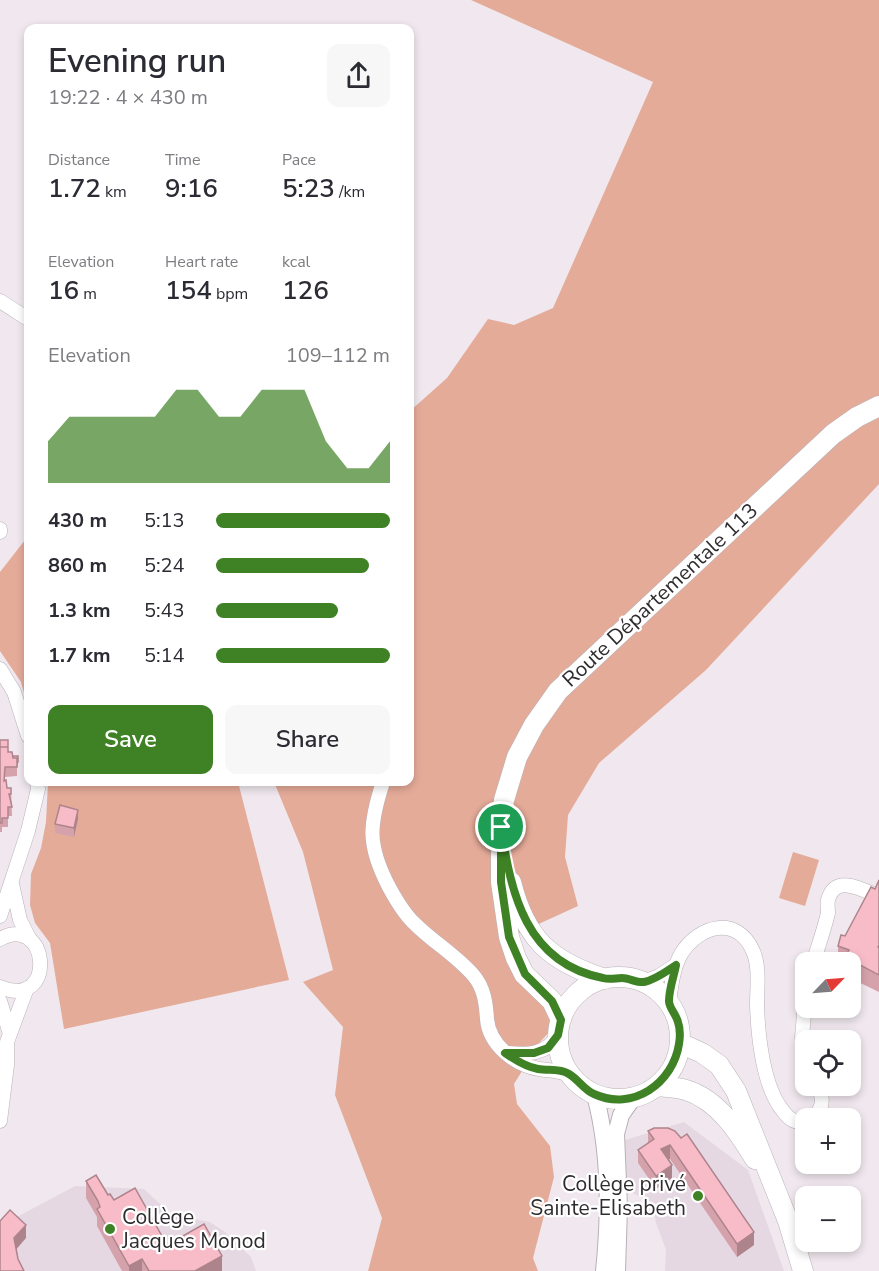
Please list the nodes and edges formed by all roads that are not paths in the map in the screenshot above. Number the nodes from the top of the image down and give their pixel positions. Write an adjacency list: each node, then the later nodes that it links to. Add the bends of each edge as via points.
1 (0, 301): 2 (street)
2 (24, 316)
3 (879, 406): 8 (main road, Route Départementale 113, via 833,434 797,465 558,691 517,757 504,800)
4 (0, 669): 5 (street, via 14,692)
5 (24, 723)
6 (38, 786): 9 (street)
7 (382, 786): 25 (street, via 371,833 374,855 384,878 412,922 474,976 484,993 490,1034)
8 (501, 827): 16 (main road, Route Départementale 113, via 513,893 525,923 565,963); 22 (main road, Route Départementale 113, via 501,882 509,937 525,974 552,1001)
9 (12, 882): 11 (street); 13 (street, via 20,920)
10 (875, 895): 14 (street, via 855,886 841,885 833,890)
11 (0, 916)
12 (0, 939): 13 (street, via 12,935)
13 (30, 940): 19 (street, via 40,953 41,969)
14 (816, 952)
15 (676, 965): 17 (street); 21 (street); 31 (street, via 681,953 705,932 719,927 735,930 747,938 757,973 768,1083 777,1105)
16 (605, 979): 17 (main road, via 624,977); 22 (main road, via 578,993 567,1006)
17 (643, 982): 21 (main road)
18 (0, 987): 19 (street, via 9,991)
19 (27, 988): 23 (street)
20 (0, 1001): 23 (street)
21 (669, 1003): 24 (main road, via 678,1022)
22 (560, 1027): 25 (street, via 553,1043 540,1052); 26 (main road, via 559,1049)
23 (6, 1040): 30 (street)
24 (680, 1043): 27 (main road, via 673,1067); 32 (main road, via 719,1065 736,1091)
25 (505, 1053): 26 (street, via 532,1067)
26 (570, 1075): 28 (main road)
27 (657, 1086): 29 (main road); 32 (main road, via 686,1090 714,1104 743,1140)
28 (595, 1095): 29 (main road); 33 (street, via 606,1159)
29 (633, 1098): 34 (street, via 621,1115 616,1134)
30 (0, 1121)
31 (795, 1121)
32 (778, 1197): 35 (main road)
33 (604, 1271)
34 (617, 1271)
35 (803, 1271)

